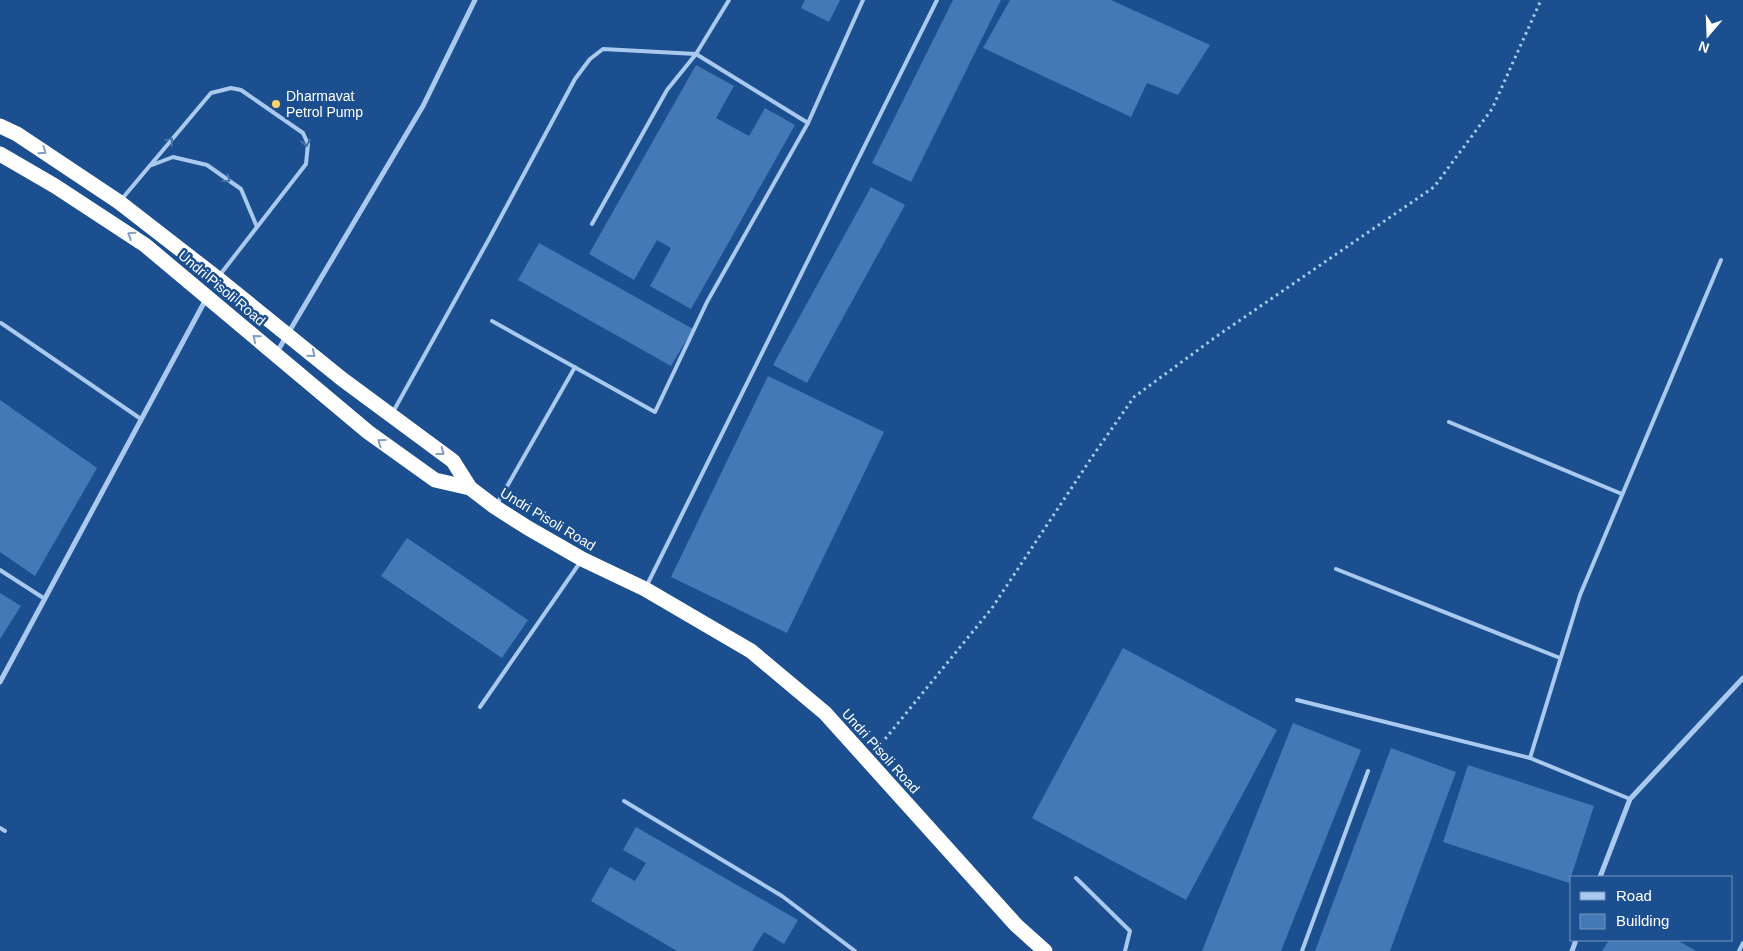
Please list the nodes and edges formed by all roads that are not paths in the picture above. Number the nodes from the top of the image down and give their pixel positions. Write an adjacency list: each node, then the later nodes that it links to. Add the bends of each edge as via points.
1 (476, 0): 17 (street, via 423,106)
2 (729, 0): 5 (lane)
3 (863, 0): 6 (lane)
4 (936, 0): 29 (lane)
5 (696, 54): 6 (lane); 11 (lane, via 667,90); 20 (lane, via 604,49 590,59 575,79)
6 (808, 123): 19 (lane, via 707,302 655,412)
7 (0, 126): 10 (highway, one-way to 10, via 17,134)
8 (0, 154): 10 (highway, Undri Pisoli Road, via 55,186)
9 (150, 165): 10 (lane); 12 (lane, one-way to 12, via 173,157 207,165 241,189); 12 (lane, one-way to 12, via 211,93 231,88 241,90 303,133 308,144 306,164)
10 (114, 211): 14 (highway); 14 (highway, Undri Pisoli Road, one-way to 10, via 145,245)
11 (592, 224)
12 (257, 228): 14 (lane)
13 (1721, 260): 24 (lane)
14 (212, 288): 17 (highway); 18 (highway, Undri Pisoli Road, one-way to 14); 21 (street)
15 (492, 321): 19 (lane)
16 (0, 323): 21 (lane)
17 (288, 335): 18 (street); 20 (highway, one-way to 20)
18 (276, 354): 23 (highway, Undri Pisoli Road, one-way to 18, via 435,480 368,432)
19 (575, 367): 25 (lane)
20 (391, 415): 23 (highway, one-way to 23, via 453,461)
21 (141, 419): 30 (street)
22 (1450, 422): 24 (lane)
23 (470, 488): 25 (highway, Undri Pisoli Road)
24 (1622, 494): 31 (lane, via 1580,595)
25 (495, 507): 26 (highway, Undri Pisoli Road)
26 (582, 559): 29 (highway, Undri Pisoli Road); 35 (lane)
27 (1336, 569): 31 (lane)
28 (0, 570): 30 (lane)
29 (645, 589): 46 (highway, Undri Pisoli Road, via 751,651 825,713 1016,925)
30 (45, 598): 33 (street)
31 (1560, 658): 36 (lane)
32 (1743, 678): 38 (street)
33 (0, 682)
34 (1297, 700): 36 (lane)
35 (480, 707)
36 (1530, 758): 38 (lane)
37 (1368, 770): 48 (lane)
38 (1630, 799): 42 (street)
39 (624, 801): 45 (lane, via 782,896)
40 (0, 828): 41 (lane)
41 (5, 831)
42 (1600, 876)
43 (1076, 878): 47 (lane, via 1130,931)
44 (1743, 944): 49 (lane)
45 (855, 951)
46 (1045, 951)
47 (1125, 951)
48 (1302, 951)
49 (1739, 951)

